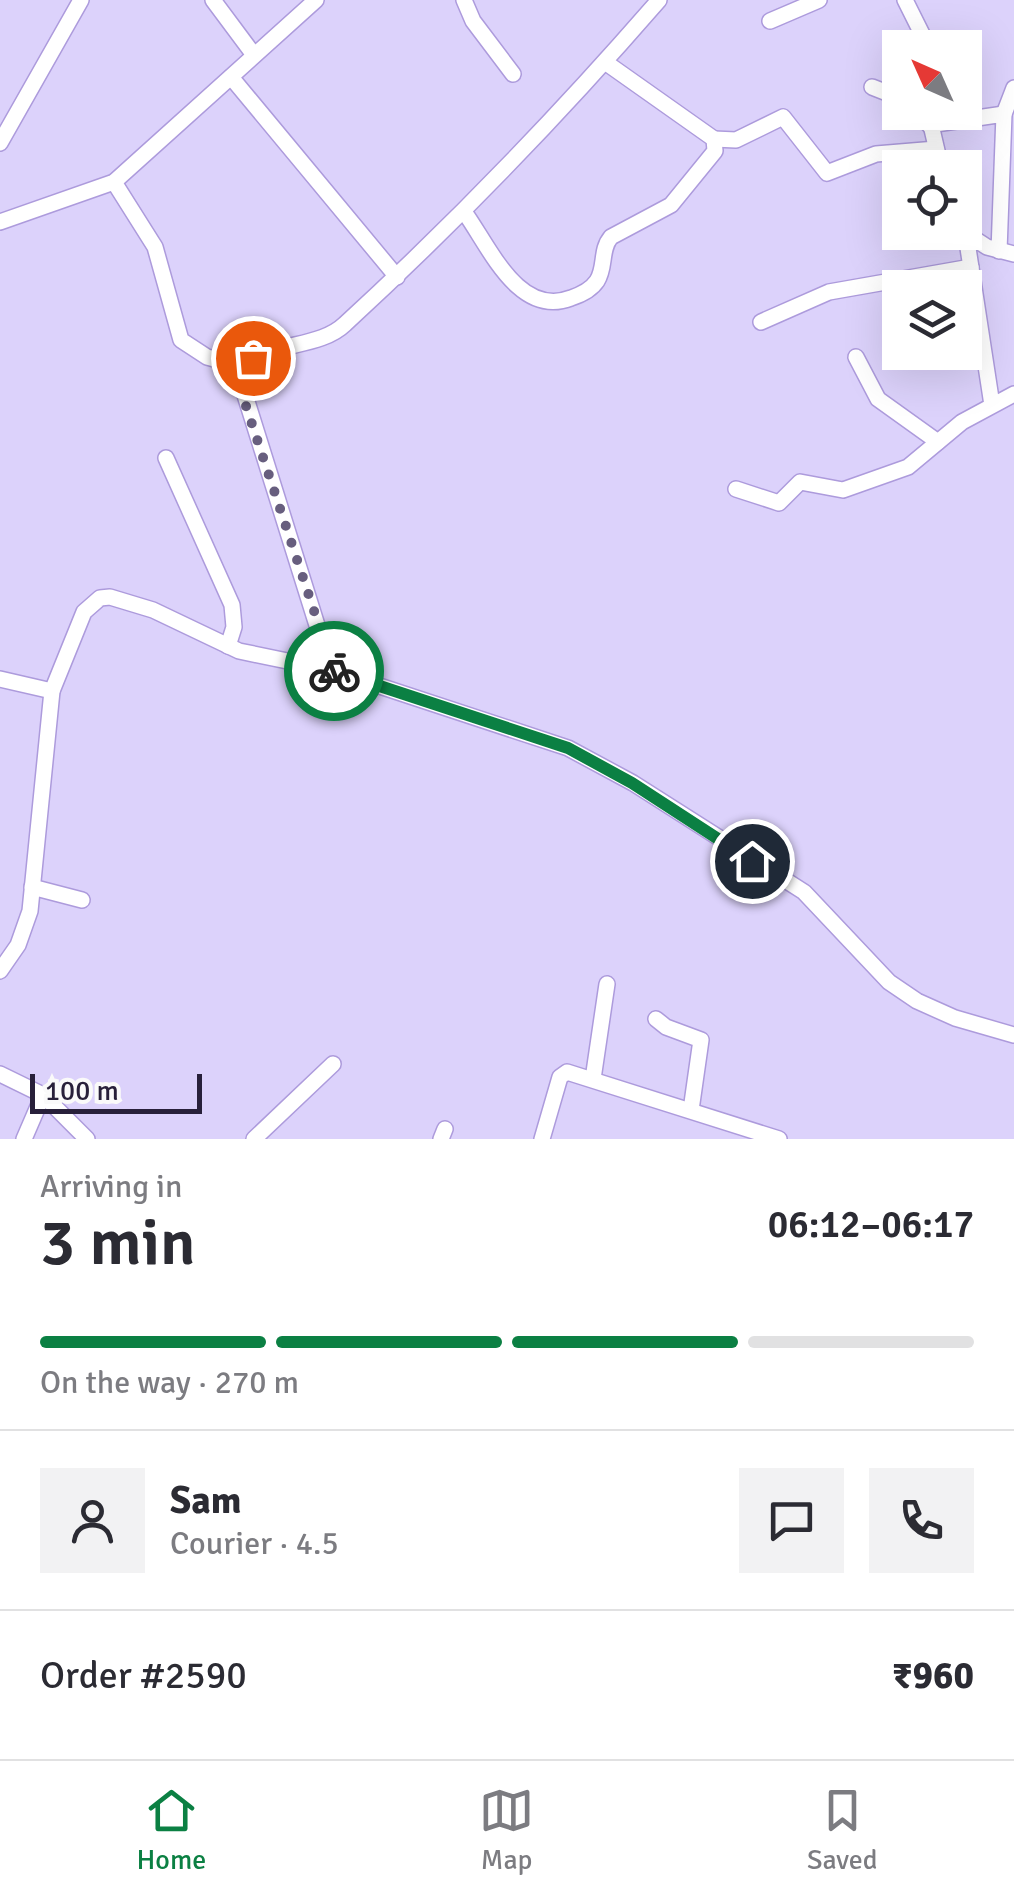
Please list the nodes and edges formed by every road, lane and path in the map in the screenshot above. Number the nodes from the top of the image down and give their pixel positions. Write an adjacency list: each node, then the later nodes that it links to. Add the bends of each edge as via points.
1 (81, 0): 21 (street)
2 (213, 0): 10 (street)
3 (316, 0): 10 (street)
4 (464, 0): 12 (street)
5 (659, 0): 11 (street)
6 (819, 0): 8 (street)
7 (904, 0): 9 (street)
8 (770, 22)
9 (920, 30)
10 (254, 55): 13 (street)
11 (606, 62): 20 (street); 24 (street)
12 (513, 74)
13 (231, 77): 23 (street); 30 (street)
14 (872, 87): 16 (street)
15 (1014, 88): 17 (street)
16 (882, 91)
17 (1004, 114): 18 (street); 28 (street)
18 (982, 115)
19 (931, 130): 22 (street)
20 (714, 139): 22 (street, via 731,142 783,116 827,173 876,154); 24 (street, via 715,151 683,195 611,237 597,282 568,300 528,298)
21 (0, 143)
22 (936, 149)
23 (114, 182): 25 (street); 33 (street, via 155,247 181,340 207,357)
24 (465, 213): 30 (street)
25 (0, 222)
26 (982, 241): 28 (street)
27 (968, 250): 29 (street)
28 (1007, 252)
29 (972, 267): 31 (street, via 829,292); 35 (street)
30 (396, 277): 33 (street, via 325,339 268,353)
31 (760, 322)
32 (856, 357): 36 (street, via 878,399)
33 (244, 367): 40 (street, via 240,388)
34 (1014, 394): 35 (street)
35 (992, 405): 36 (street)
36 (938, 442): 38 (street, via 908,467 843,490 800,482 779,503)
37 (166, 458): 39 (street, via 232,604)
38 (736, 489)
39 (228, 646): 40 (street); 42 (street, via 154,610 100,598 84,612)
40 (331, 670): 48 (street, via 536,736 599,764 804,892 903,992 955,1018)
41 (0, 679): 42 (street)
42 (52, 691): 43 (street)
43 (32, 887): 44 (street); 45 (street, via 26,929)
44 (82, 900)
45 (0, 972)
46 (606, 984): 51 (street)
47 (656, 1019): 53 (street, via 702,1040)
48 (1014, 1035)
49 (333, 1064): 56 (street)
50 (0, 1074): 52 (street)
51 (593, 1078): 53 (street); 57 (street, via 567,1072 560,1077)
52 (43, 1095): 54 (street); 55 (street)
53 (692, 1110): 58 (street)
54 (24, 1139)
55 (87, 1139)
56 (254, 1139)
57 (542, 1139)
58 (779, 1139)

